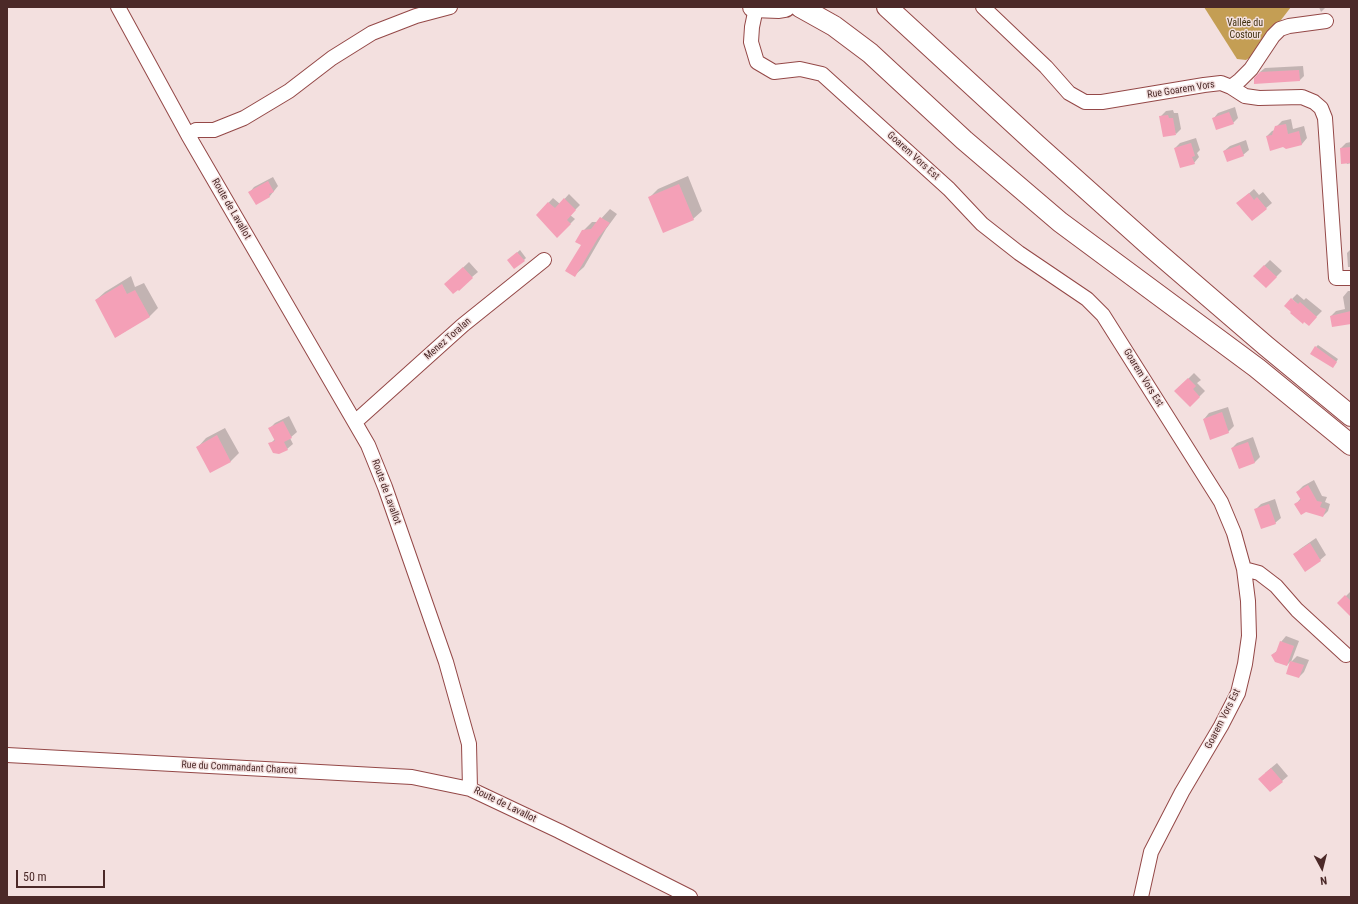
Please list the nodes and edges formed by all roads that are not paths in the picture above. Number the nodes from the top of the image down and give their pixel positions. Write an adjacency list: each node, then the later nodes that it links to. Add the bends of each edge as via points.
1 (118, 7): 10 (street, Route de Lavallot)
2 (450, 7): 10 (street, via 416,16 372,33 244,118 214,130 196,130)
3 (754, 7): 4 (highway); 16 (street, Goarem Vors Est, via 751,42 757,62 774,72 800,69 822,74 949,189 982,224 1019,253 1087,299 1103,315 1220,502 1234,533)
4 (785, 7)
5 (800, 7): 15 (highway, via 834,26 870,53 964,140 1060,222 1257,368)
6 (887, 7): 13 (highway, via 1151,247)
7 (983, 7): 9 (street, Rue Goarem Vors, via 1046,67 1069,93 1085,102 1102,102 1216,84)
8 (1326, 21): 9 (street, via 1280,29 1252,69)
9 (1231, 87): 12 (street, Rue Goarem Vors, via 1244,96 1302,97 1321,108 1325,118 1336,278)
10 (188, 135): 14 (street, Route de Lavallot)
11 (544, 260): 14 (street, Menez Toralan, via 463,325)
12 (1351, 278)
13 (1351, 416)
14 (355, 422): 19 (street, Route de Lavallot, via 368,445 385,487 446,662 469,744)
15 (1351, 445)
16 (1244, 569): 17 (street, via 1259,573 1276,586 1297,610); 21 (street, Goarem Vors Est, via 1249,636 1238,693 1151,852)
17 (1346, 655)
18 (7, 755): 19 (street, Rue du Commandant Charcot, via 412,777)
19 (470, 789): 20 (street, Route de Lavallot)
20 (690, 897)
21 (1141, 897)

